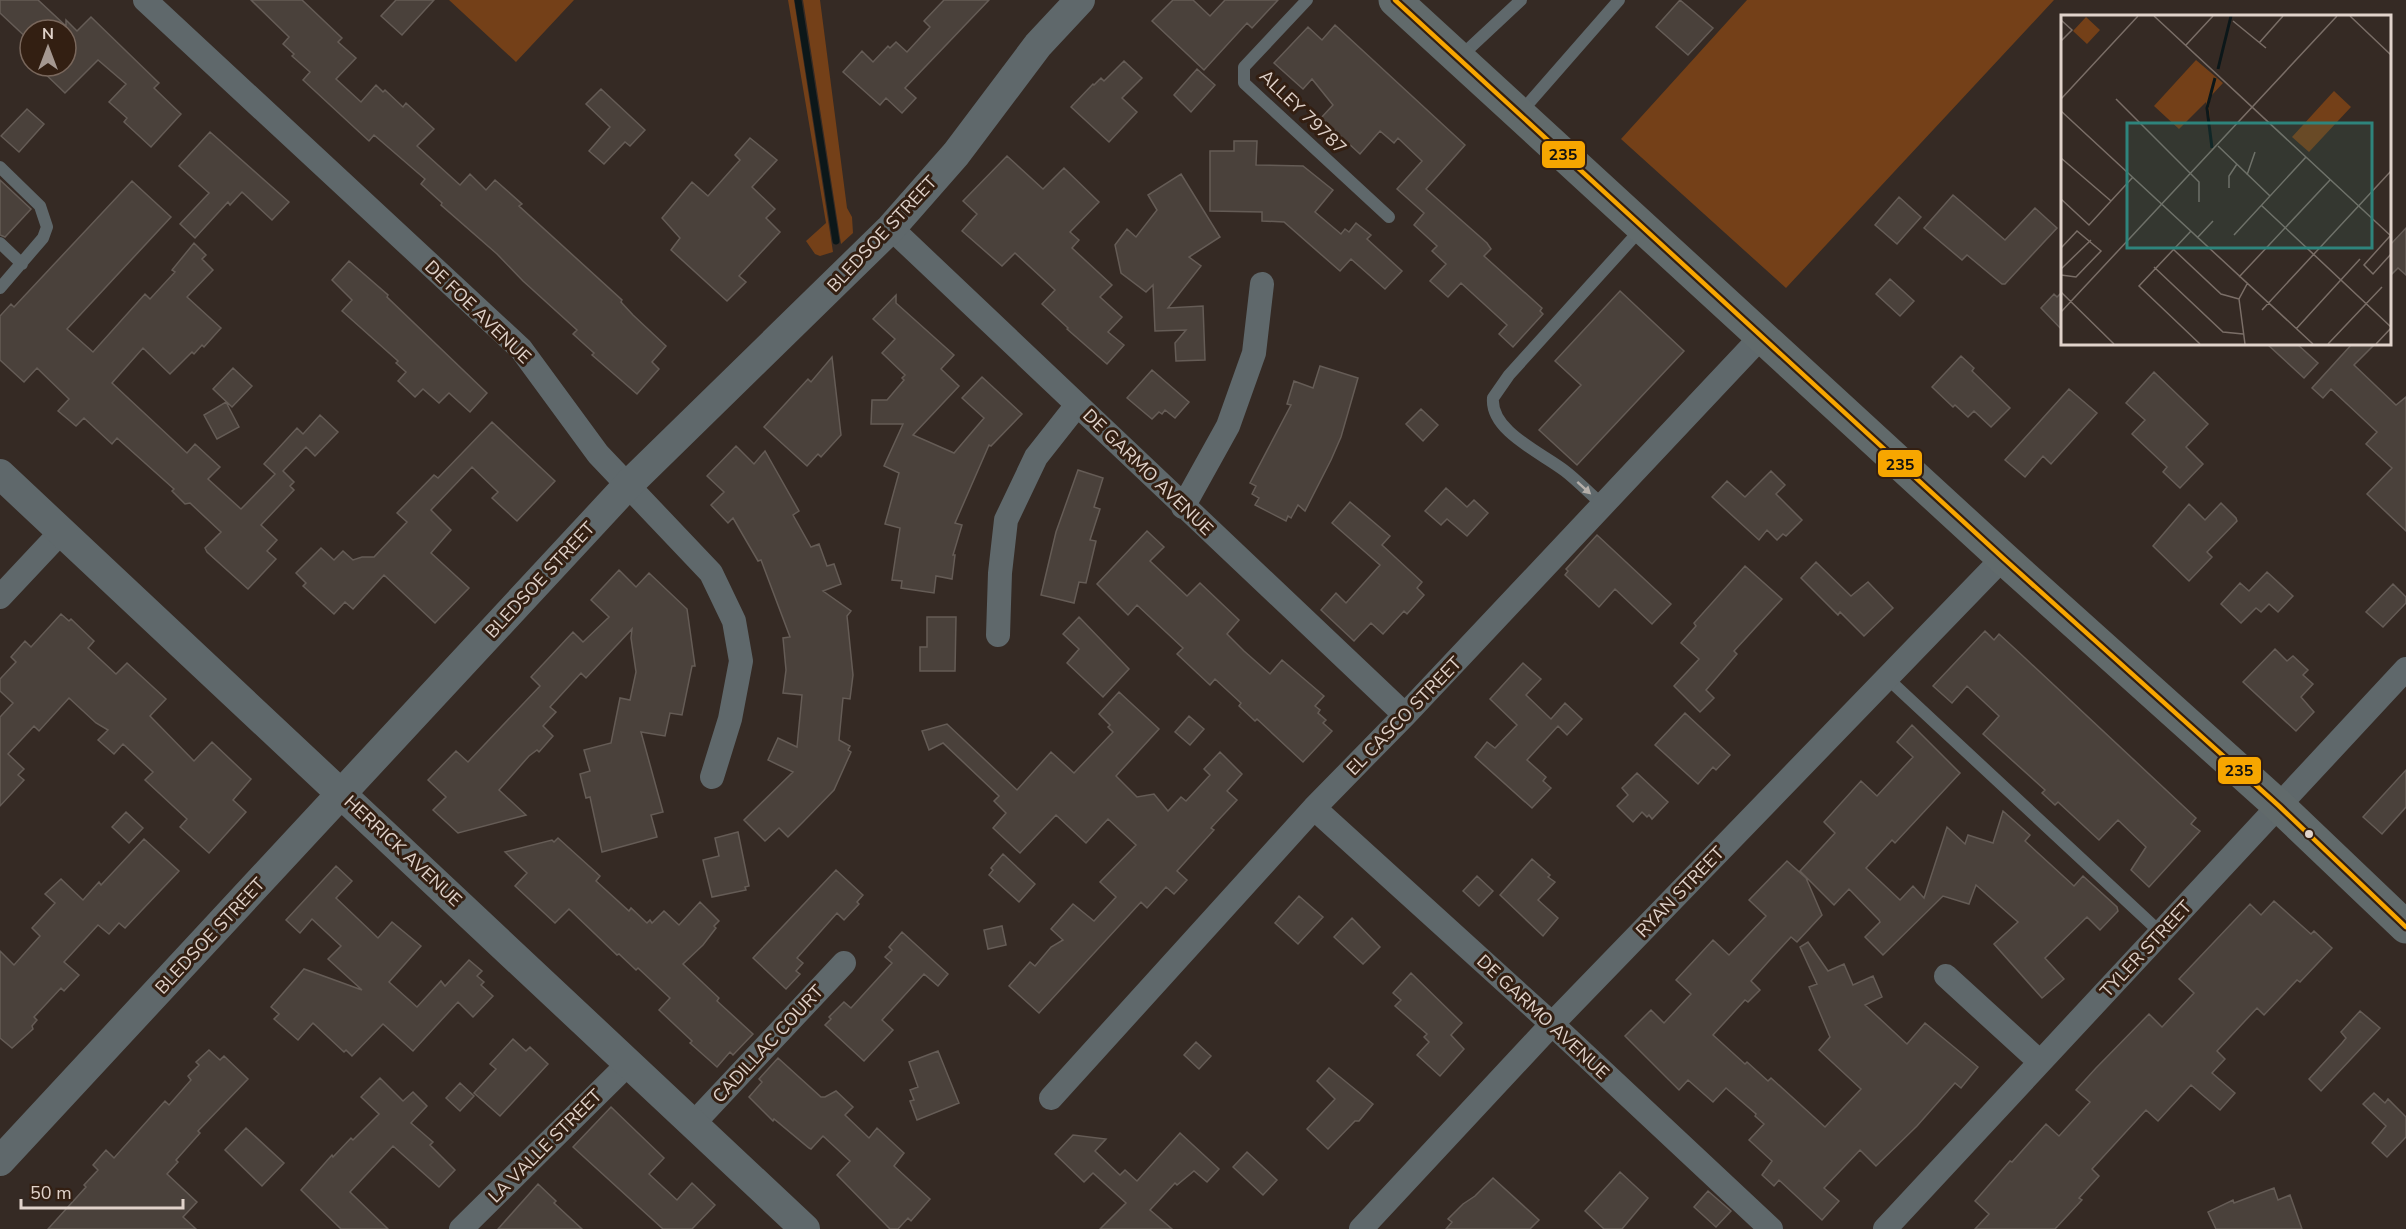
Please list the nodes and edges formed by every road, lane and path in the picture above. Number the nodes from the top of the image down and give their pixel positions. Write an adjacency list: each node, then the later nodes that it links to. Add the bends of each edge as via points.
1 (145, 0): 20 (street, DE FOE AVENUE, via 521,350 598,454)
2 (1080, 0): 12 (street, BLEDSOE STREET, via 1038,45 956,154)
3 (1306, 0): 10 (lane, ALLEY 79787, via 1244,68 1244,83)
4 (1395, 0): 7 (main road)
5 (1521, 0): 7 (lane)
6 (1619, 0): 8 (lane)
7 (1459, 58): 8 (main road)
8 (1519, 114): 11 (main road)
9 (0, 167): 14 (lane, via 40,206 47,227)
10 (1389, 217)
11 (1642, 227): 17 (main road); 21 (lane, one-way to 21, via 1509,375 1493,398 1495,414 1502,424)
12 (891, 228): 18 (street, DE GARMO AVENUE); 20 (street, BLEDSOE STREET)
13 (0, 243): 14 (lane)
14 (22, 264): 16 (lane)
15 (1262, 284): 22 (street, via 1254,353 1228,426)
16 (0, 288)
17 (1761, 336): 21 (street, EL CASCO STREET); 24 (main road)
18 (1077, 405): 22 (street, DE GARMO AVENUE); 26 (street, via 1036,457 1006,520)
19 (0, 474): 23 (street, HERRICK AVENUE)
20 (627, 486): 30 (street, DE FOE AVENUE, via 711,573 734,621 741,660 730,719); 31 (street, BLEDSOE STREET)
21 (1603, 505): 29 (street, EL CASCO STREET)
22 (1183, 507): 29 (street, DE GARMO AVENUE)
23 (62, 531): 25 (street); 31 (street, HERRICK AVENUE)
24 (2003, 558): 28 (street, RYAN STREET); 32 (main road)
25 (0, 597)
26 (998, 635)
27 (2406, 669): 32 (street, TYLER STREET)
28 (1887, 678): 35 (lane); 38 (street, RYAN STREET)
29 (1406, 716): 33 (street, EL CASCO STREET)
30 (712, 777)
31 (343, 793): 40 (street, HERRICK AVENUE); 43 (street, BLEDSOE STREET)
32 (2279, 806): 34 (main road); 35 (street, TYLER STREET)
33 (1314, 808): 38 (street, DE GARMO AVENUE); 41 (street, EL CASCO STREET)
34 (2406, 927)
35 (2161, 933): 39 (street, TYLER STREET)
36 (844, 963): 42 (street, CADILLAC COURT)
37 (1946, 976): 39 (street)
38 (1552, 1024): 46 (street, RYAN STREET); 47 (street, DE GARMO AVENUE)
39 (2040, 1062): 48 (street, TYLER STREET)
40 (628, 1064): 42 (street, HERRICK AVENUE); 44 (street, LA VALLE STREET)
41 (1050, 1098)
42 (693, 1124): 45 (street, HERRICK AVENUE)
43 (0, 1161)
44 (462, 1229)
45 (805, 1229)
46 (1361, 1229)
47 (1771, 1229)
48 (1886, 1229)

